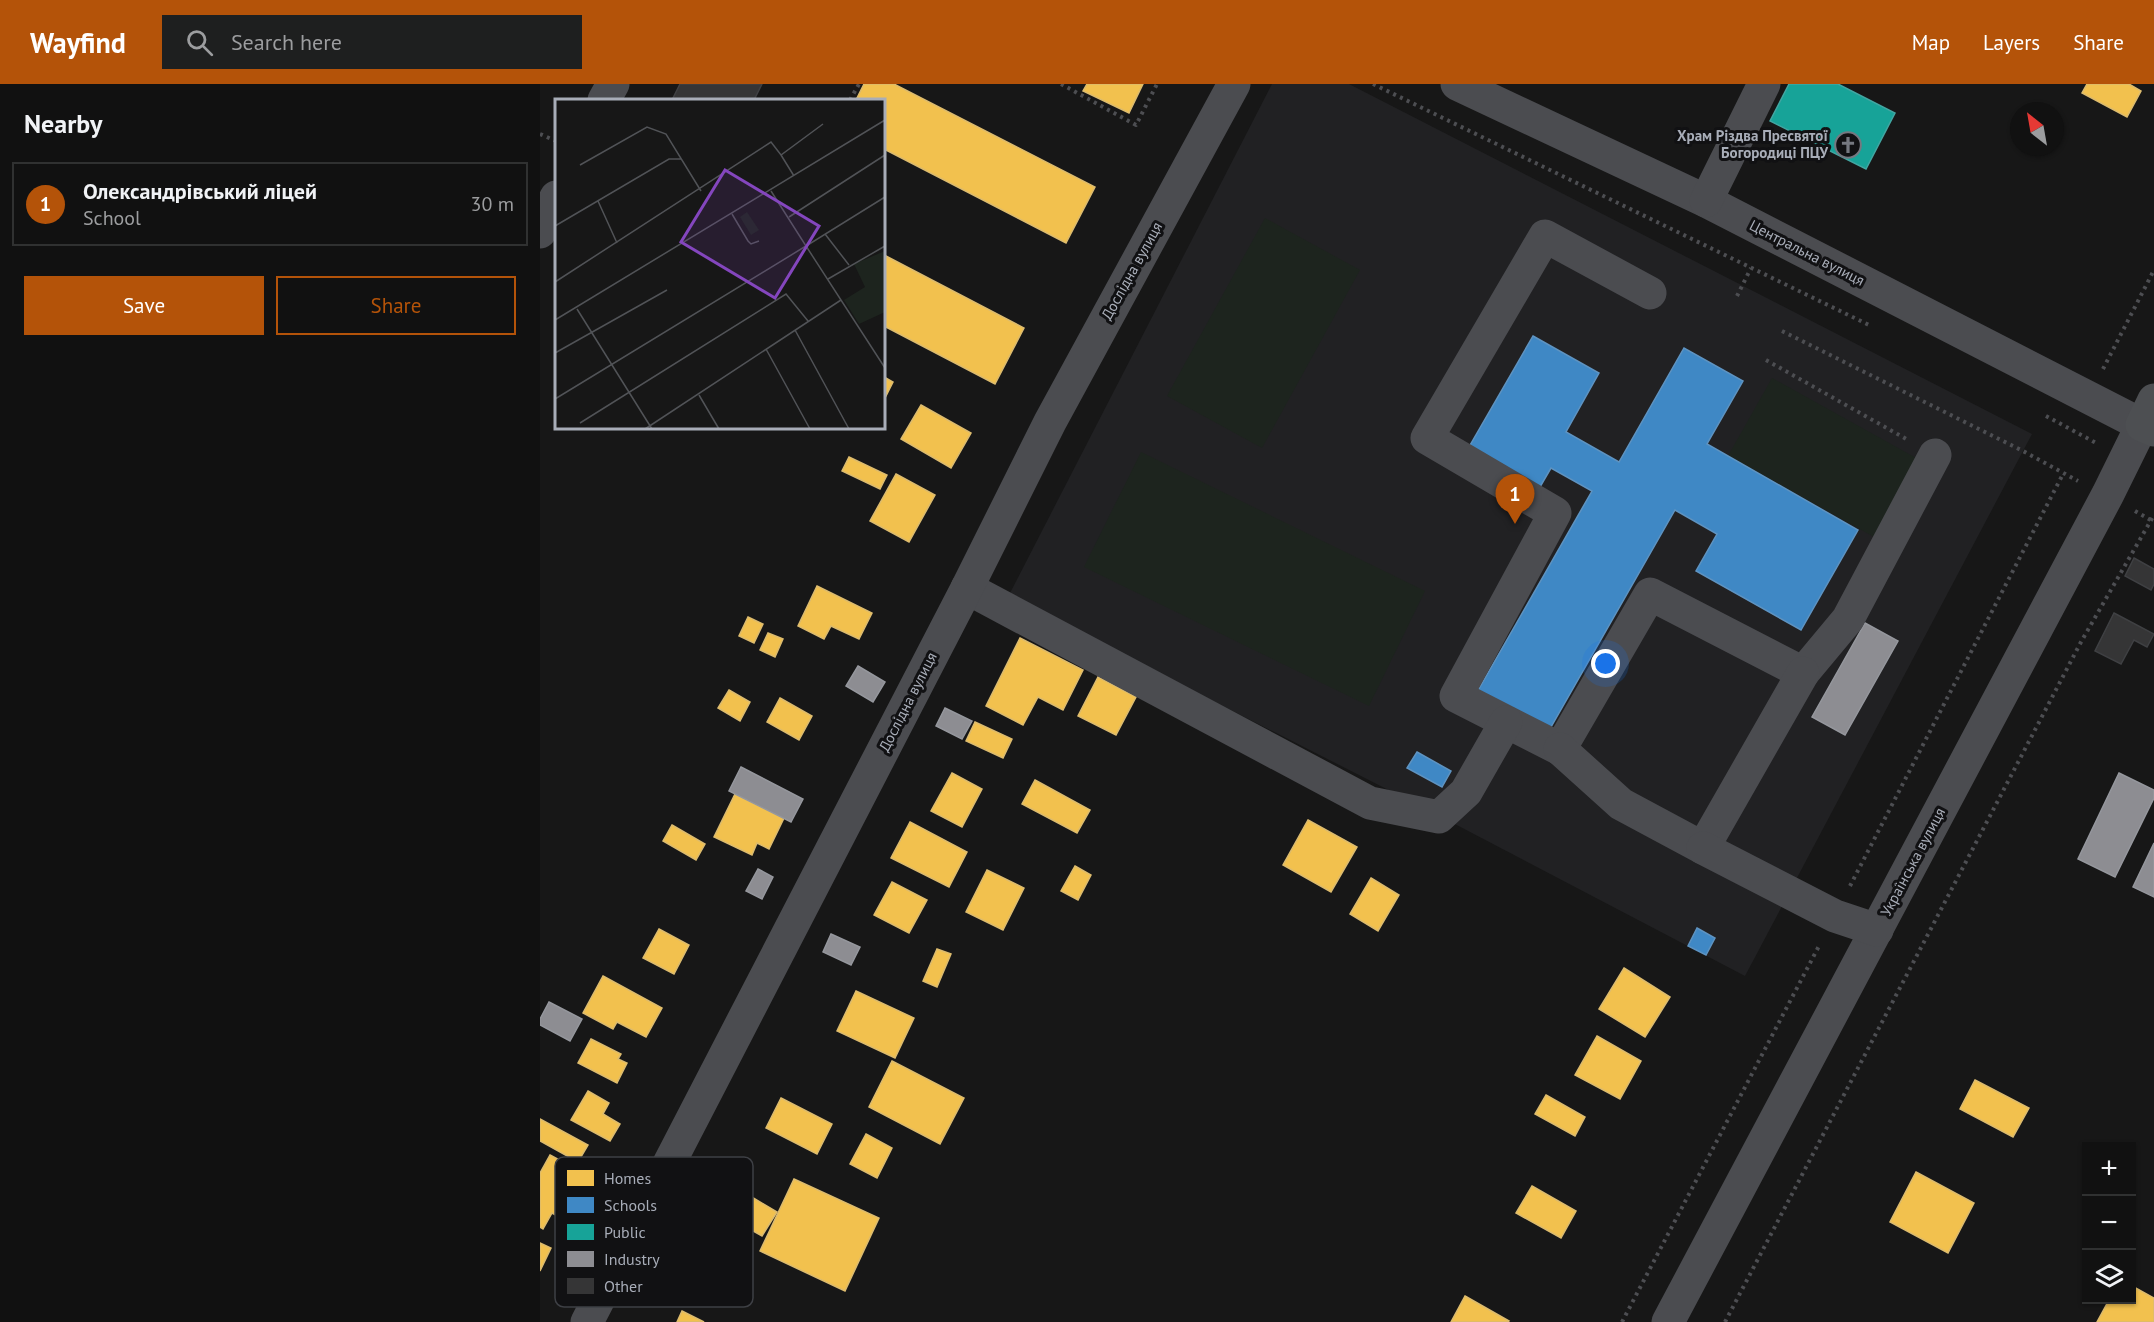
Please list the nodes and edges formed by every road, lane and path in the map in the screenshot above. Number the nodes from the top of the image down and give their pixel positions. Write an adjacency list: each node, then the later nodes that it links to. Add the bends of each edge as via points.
1 (613, 84): 9 (street)
2 (859, 84): 10 (path)
3 (1061, 84): 4 (path, via 1136,125)
4 (1157, 84)
5 (1234, 84): 32 (street, Дослідна вулиця, via 1050,422)
6 (1373, 84): 16 (path)
7 (1457, 84): 14 (street, Центральна вулиця)
8 (1764, 84): 14 (street)
9 (605, 99)
10 (851, 99)
11 (540, 134): 12 (path)
12 (555, 141)
13 (555, 199): 15 (street)
14 (1706, 201): 23 (street, Центральна вулиця)
15 (540, 232)
16 (1751, 268): 19 (path); 20 (path)
17 (2154, 270): 23 (path, via 2096,383 2087,381)
18 (1650, 293): 34 (street, via 1545,236 1427,438 1555,513 1456,696)
19 (1737, 296)
20 (1870, 325)
21 (1782, 331): 29 (path)
22 (1766, 360): 27 (path)
23 (2083, 394): 25 (street, Центральна вулиця); 26 (path)
24 (2043, 414): 26 (path)
25 (2150, 418): 28 (street, Українська вулиця)
26 (2064, 426): 28 (path)
27 (1935, 454): 33 (street, via 1848,619)
28 (2125, 458): 29 (street, Українська вулиця)
29 (2108, 494): 31 (path); 37 (street, Українська вулиця)
30 (2154, 515): 31 (path)
31 (2152, 521): 42 (path, via 2081,642)
32 (967, 588): 34 (street, via 1370,802 1439,818 1466,792); 38 (street, Дослідна вулиця)
33 (1803, 673): 35 (street, via 1650,594); 36 (street)
34 (1506, 722): 35 (street)
35 (1560, 750): 36 (street, via 1621,804)
36 (1703, 848): 37 (street, via 1835,916)
37 (1877, 930): 41 (street, Українська вулиця)
38 (672, 1157)
39 (595, 1307): 40 (street, Дослідна вулиця)
40 (587, 1322)
41 (1668, 1322)
42 (1725, 1322)

